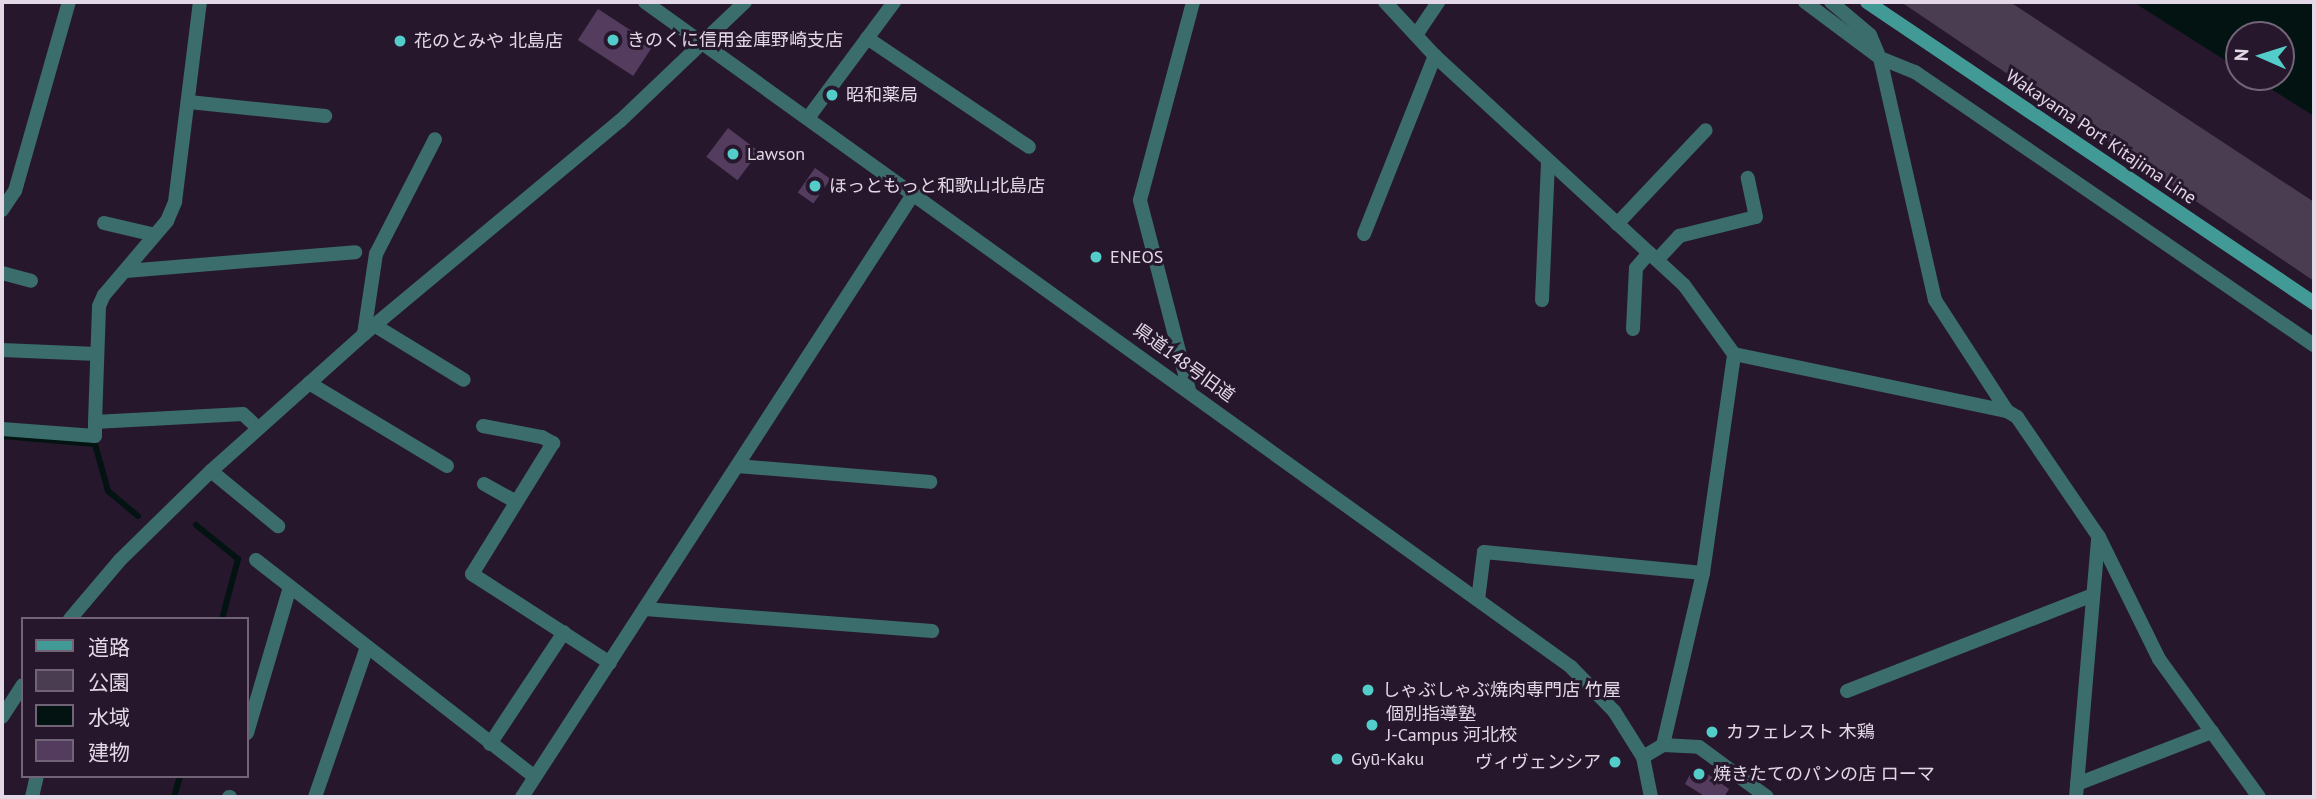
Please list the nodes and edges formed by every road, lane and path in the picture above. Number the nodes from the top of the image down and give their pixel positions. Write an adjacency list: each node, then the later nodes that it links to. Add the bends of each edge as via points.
1 (69, 2): 26 (street, via 15,191)
2 (200, 2): 17 (street)
3 (645, 2): 14 (street, 県道148号旧道)
4 (745, 2): 14 (street)
5 (894, 2): 13 (street)
6 (1193, 2): 46 (street, via 1140,200)
7 (1385, 2): 12 (street)
8 (1438, 2): 12 (street)
9 (1805, 2): 16 (street)
10 (1831, 2): 16 (street, via 1870,35)
11 (1867, 2): 37 (main road, Wakayama Port Kitajima Line)
12 (1416, 35): 15 (street)
13 (867, 38): 19 (street); 22 (street)
14 (704, 44): 19 (street, 県道148号旧道); 39 (street, via 620,121)
15 (1435, 56): 23 (street); 29 (street)
16 (1880, 58): 40 (street, via 1915,72); 47 (street, via 1935,300)
17 (189, 102): 18 (street); 30 (street, via 175,202)
18 (325, 116)
19 (808, 118): 25 (street, 県道148号旧道)
20 (1706, 130): 28 (street)
21 (435, 139): 39 (street, via 376,254)
22 (1029, 147)
23 (1549, 161): 28 (street); 36 (street)
24 (1748, 178): 32 (street, via 1756,216 1679,236)
25 (914, 193): 46 (street, 県道148号旧道); 53 (street)
26 (2, 210)
27 (104, 223): 30 (street)
28 (1618, 224): 32 (street)
29 (1364, 234)
30 (155, 235): 33 (street)
31 (355, 252): 33 (street)
32 (1653, 256): 38 (street, via 1636,268); 43 (street, via 1684,285)
33 (126, 271): 42 (street, via 99,306)
34 (2, 273): 35 (street)
35 (31, 281)
36 (1542, 300)
37 (2314, 303)
38 (1633, 329)
39 (369, 330): 44 (street); 45 (street)
40 (2314, 345)
41 (2, 351): 42 (street)
42 (97, 354): 48 (street)
43 (1734, 354): 47 (street); 61 (street)
44 (464, 380)
45 (309, 383): 50 (street); 52 (street)
46 (1189, 390): 64 (street, 県道148号旧道)
47 (2007, 411): 59 (street, via 2017,417)
48 (95, 422): 50 (street, via 243,414); 51 (street, via 95,436)
49 (483, 426): 57 (street, via 553,443)
50 (258, 428): 54 (street)
51 (2, 429)
52 (447, 466)
53 (737, 466): 55 (street); 65 (street)
54 (211, 471): 58 (street); 66 (street, via 120,560)
55 (930, 482)
56 (484, 484): 57 (street)
57 (516, 502): 68 (street, via 472,574)
58 (278, 526)
59 (2098, 537): 63 (street); 75 (street, via 2159,659)
60 (256, 560): 62 (street)
61 (1703, 573): 64 (street, via 1484,552); 77 (street)
62 (290, 587): 69 (street); 74 (street)
63 (2093, 595): 72 (street); 81 (street)
64 (1478, 600): 78 (street, 県道148号旧道, via 1571,667 1614,711)
65 (645, 609): 67 (street); 70 (street)
66 (72, 617)
67 (932, 631)
68 (564, 632): 70 (street); 76 (street)
69 (367, 647): 76 (street); 83 (street)
70 (610, 663): 79 (street)
71 (21, 688): 73 (street)
72 (1847, 691)
73 (2, 717)
74 (248, 730)
75 (2212, 732): 81 (street); 87 (street)
76 (490, 744): 79 (street)
77 (1664, 745): 78 (street); 86 (street, via 1699,747)
78 (1643, 757): 85 (street, 県道148号旧道)
79 (535, 777): 84 (street)
80 (37, 778): 82 (street)
81 (2076, 791)
82 (32, 797)
83 (315, 797)
84 (522, 797)
85 (1651, 797)
86 (1768, 797)
87 (2259, 797)

